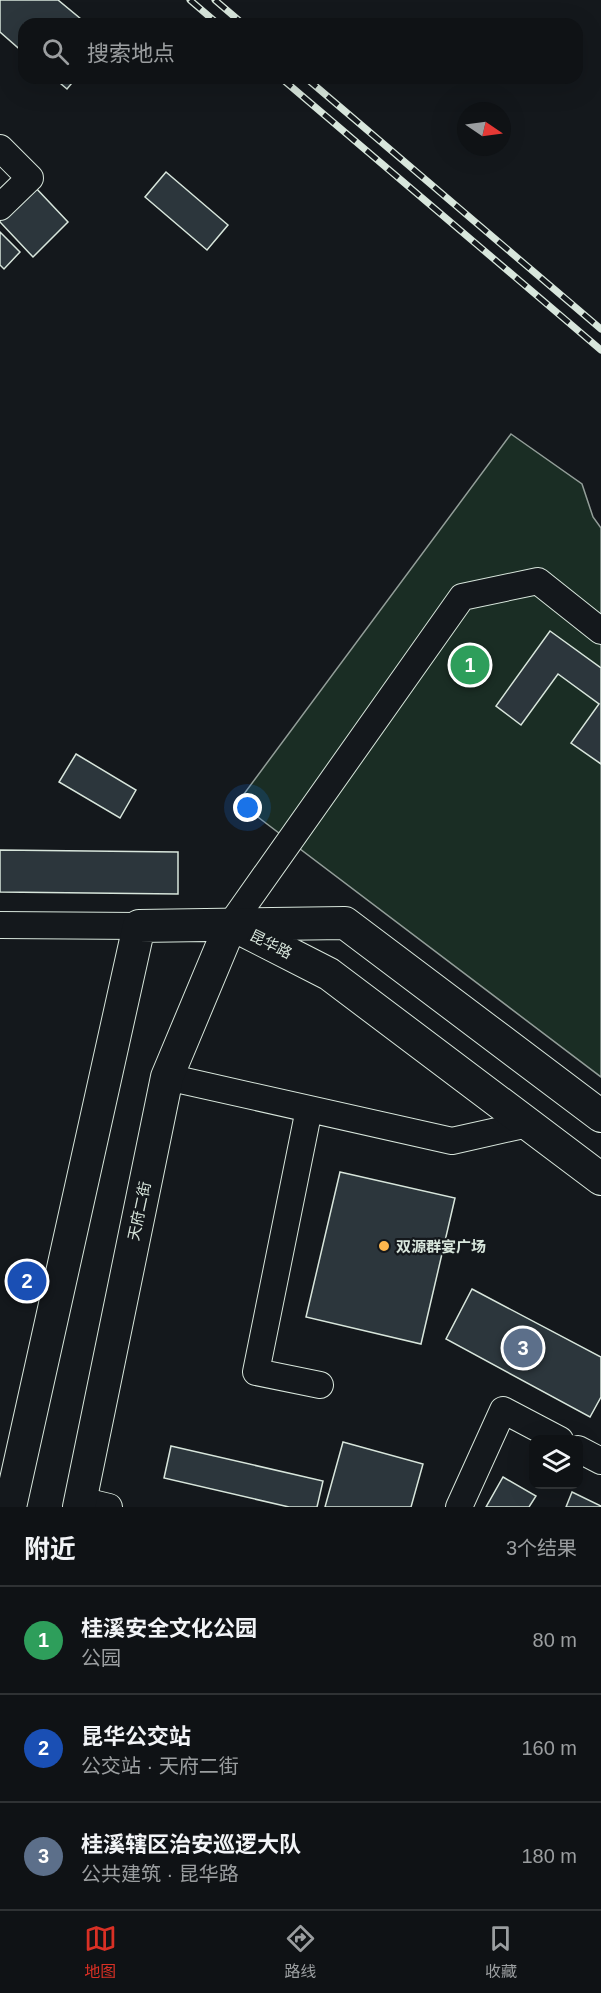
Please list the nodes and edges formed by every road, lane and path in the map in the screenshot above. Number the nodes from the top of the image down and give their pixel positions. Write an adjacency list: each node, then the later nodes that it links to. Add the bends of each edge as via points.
1 (0, 148): 2 (street, via 30,178)
2 (0, 207)
3 (601, 631): 4 (street, via 538,581 462,597)
4 (231, 924): 6 (main road); 7 (main road, 天府二街); 9 (main road, 昆华路, via 345,923); 10 (main road, 昆华路, via 329,974)
5 (0, 925): 6 (street)
6 (140, 926): 17 (main road)
7 (167, 1077): 8 (street); 16 (main road, 天府二街)
8 (309, 1109): 10 (street, via 452,1141); 12 (street, via 256,1372)
9 (601, 1116)
10 (528, 1124): 11 (main road, 昆华路)
11 (601, 1179)
12 (320, 1385)
13 (550, 1435): 18 (street, via 503,1410)
14 (583, 1451): 15 (street)
15 (601, 1461)
16 (89, 1505)
17 (10, 1507)
18 (459, 1507)

